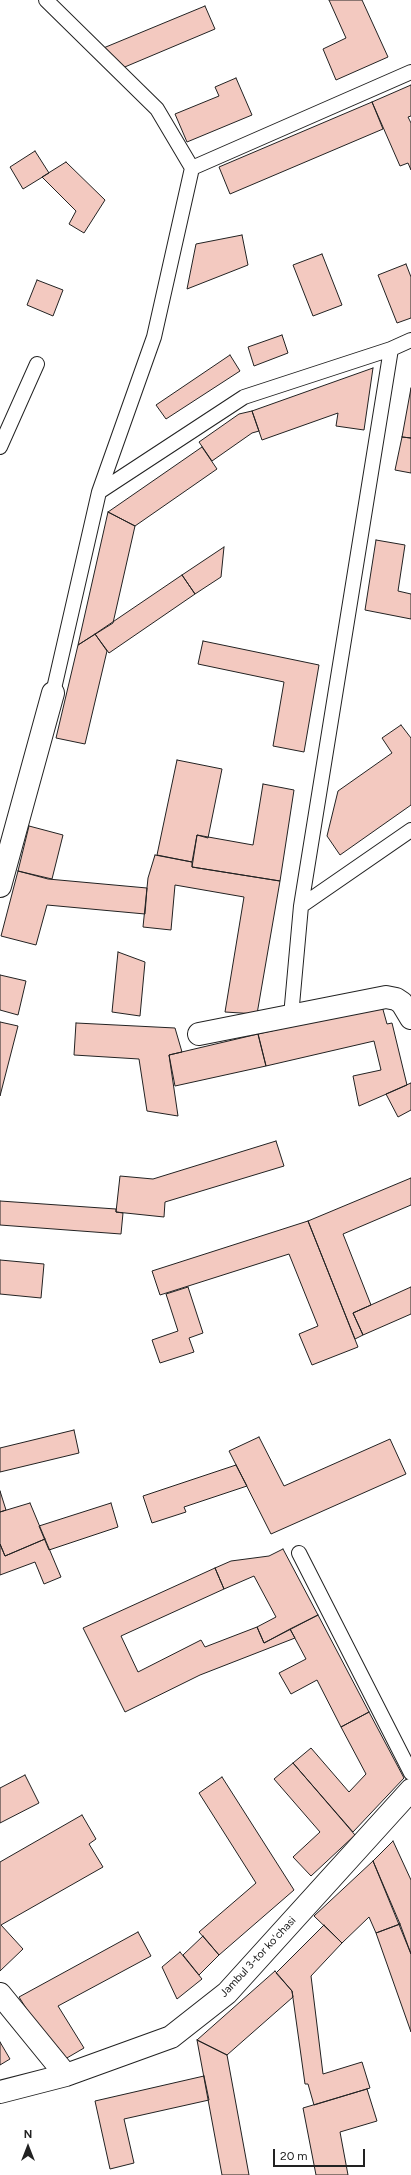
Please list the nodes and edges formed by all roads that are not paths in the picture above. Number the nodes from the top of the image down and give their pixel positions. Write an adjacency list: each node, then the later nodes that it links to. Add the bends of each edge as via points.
1 (46, 0): 3 (lane, via 157,109)
2 (411, 72): 3 (lane)
3 (192, 168): 8 (lane, via 154,337)
4 (411, 340): 5 (lane)
5 (391, 349): 8 (lane, via 244,397); 12 (lane)
6 (38, 364): 7 (lane)
7 (0, 447)
8 (99, 492): 9 (lane)
9 (53, 693): 11 (street)
10 (411, 830): 12 (lane)
11 (0, 886)
12 (301, 906): 13 (lane)
13 (291, 1016): 14 (street, via 386,997 402,1003); 15 (street)
14 (411, 1018)
15 (198, 1034)
16 (300, 1553): 17 (lane)
17 (411, 1773)
18 (411, 1790): 20 (street, Jambul 3-tor koʻchasi, via 227,1993 171,2037)
19 (0, 1994): 20 (street)
20 (66, 2075): 21 (street, Jambul 3-tor koʻchasi)
21 (0, 2092)

